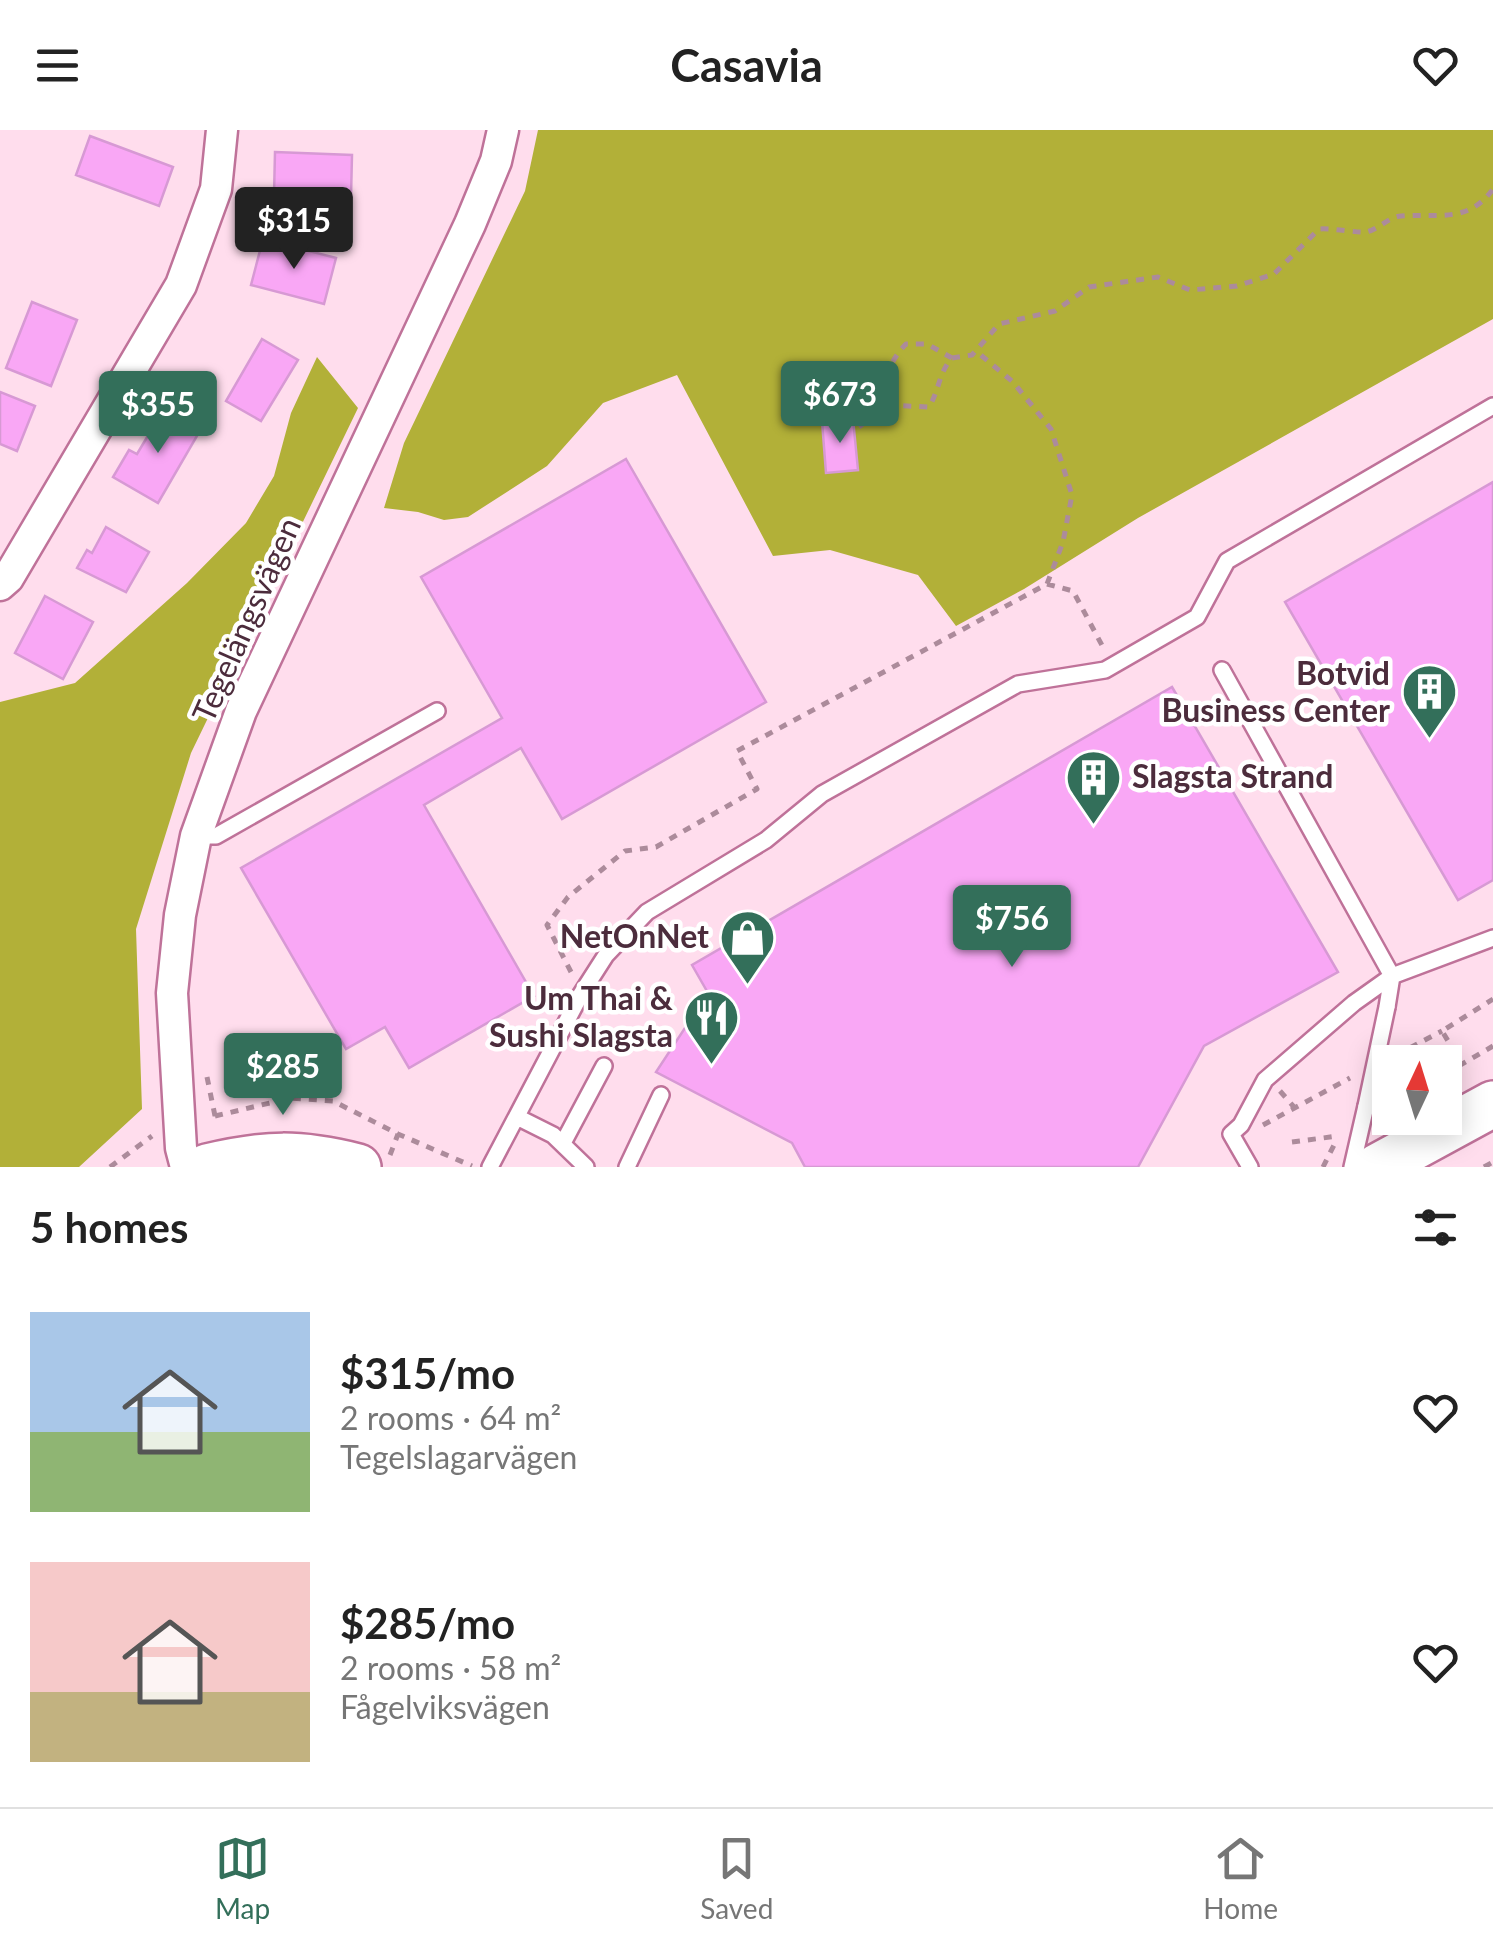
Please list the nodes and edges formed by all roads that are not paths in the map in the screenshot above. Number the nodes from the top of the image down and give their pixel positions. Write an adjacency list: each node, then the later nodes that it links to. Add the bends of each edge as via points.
1 (222, 130): 4 (street, via 216,189 182,285)
2 (503, 130): 7 (street, Tegelängsvägen, via 470,224 241,711)
3 (1493, 406): 13 (lane, via 1227,561 1197,616 1105,670 1018,684 822,794 766,840 647,912 606,955)
4 (0, 585)
5 (1222, 670): 9 (lane)
6 (437, 711): 7 (lane, via 216,836)
7 (196, 836): 15 (street, Tegelängsvägen, via 172,993)
8 (1493, 938): 9 (lane)
9 (1392, 976): 21 (lane, via 1265,1080 1230,1134); 22 (lane, bridge)
10 (604, 1066): 14 (lane)
11 (662, 1095): 20 (lane)
12 (1483, 1103): 23 (main road)
13 (517, 1117): 14 (lane); 18 (lane)
14 (563, 1144): 19 (lane)
15 (186, 1167)
16 (207, 1167): 17 (main road, via 252,1156 313,1155)
17 (358, 1167)
18 (490, 1167)
19 (586, 1167)
20 (627, 1167)
21 (1250, 1167)
22 (1352, 1167)
23 (1377, 1167)

